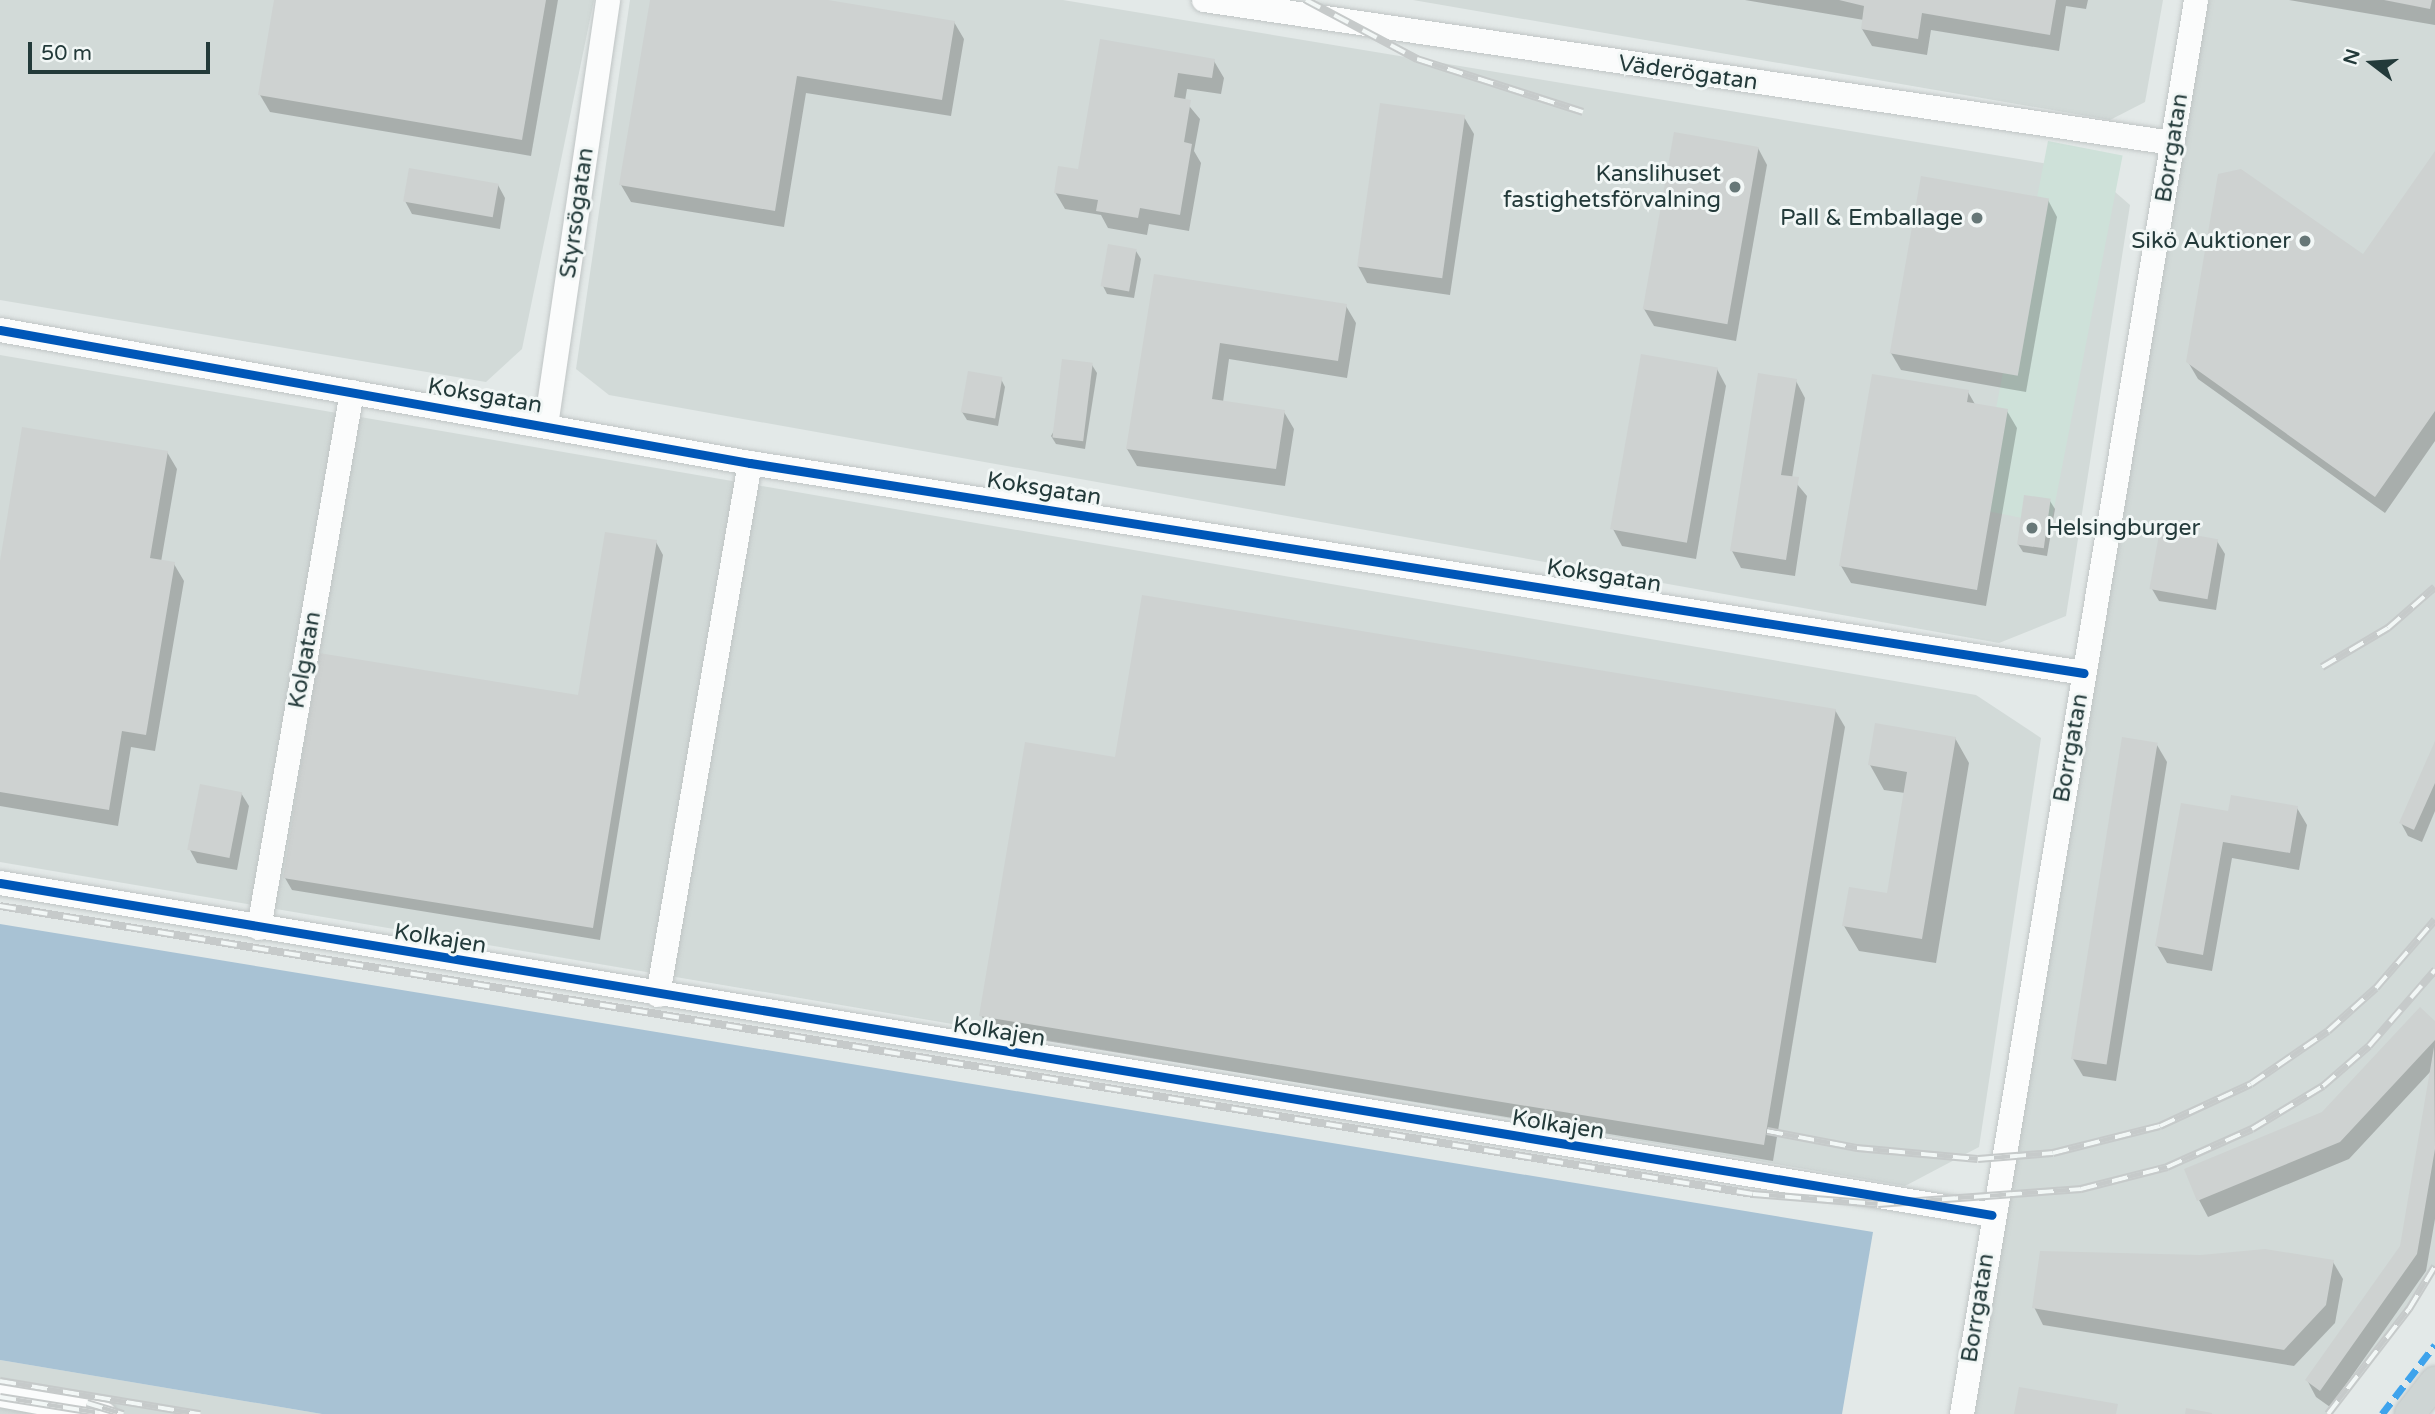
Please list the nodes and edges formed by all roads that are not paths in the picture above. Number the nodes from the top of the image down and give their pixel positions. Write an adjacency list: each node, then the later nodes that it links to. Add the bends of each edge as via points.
1 (608, 0): 7 (street, Styrsögatan)
2 (1204, 0): 4 (street, Väderögatan)
3 (2196, 0): 4 (street, Borrgatan)
4 (2172, 143): 9 (street, Borrgatan)
5 (0, 330): 6 (street, Koksgatan)
6 (352, 392): 7 (street, Koksgatan); 11 (street, Kolgatan)
7 (547, 426): 8 (street, Koksgatan)
8 (750, 463): 9 (street, Koksgatan); 12 (street)
9 (2084, 673): 13 (street, Borrgatan)
10 (0, 883): 11 (street, Kolkajen)
11 (259, 928): 12 (street, Kolkajen)
12 (658, 995): 13 (street, Kolkajen)
13 (1992, 1215): 17 (street, Borrgatan)
14 (2435, 1382): 18 (main road)
15 (0, 1395): 16 (street)
16 (104, 1414)
17 (1962, 1414)
18 (2410, 1414)

